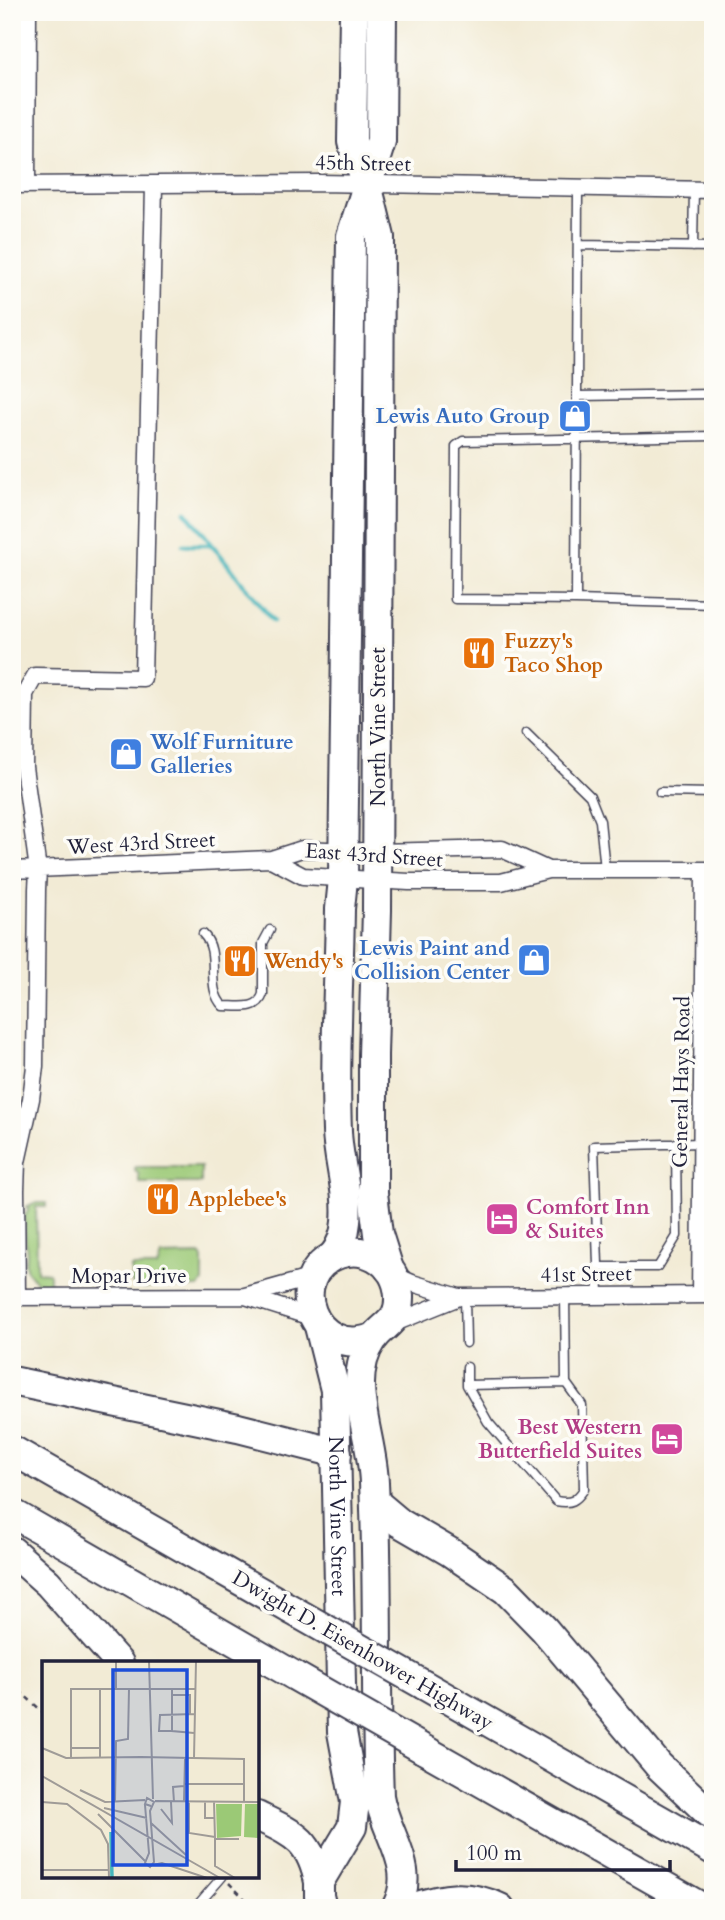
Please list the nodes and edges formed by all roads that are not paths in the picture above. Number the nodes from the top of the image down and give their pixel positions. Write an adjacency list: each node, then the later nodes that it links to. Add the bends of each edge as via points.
1 (28, 12): 5 (street)
2 (354, 12): 4 (highway, North Vine Street, via 352,142)
3 (382, 12): 4 (highway, North Vine Street, via 381,142)
4 (367, 184): 6 (street, 45th Street); 7 (street, 45th Street); 22 (highway, North Vine Street, via 351,236); 23 (highway, North Vine Street, via 380,237)
5 (20, 185): 6 (street, 45th Street)
6 (154, 186): 27 (street, via 143,678 35,676 25,694 24,767)
7 (578, 188): 8 (street, 45th Street); 10 (lane)
8 (694, 189): 9 (street, 45th Street); 11 (lane)
9 (713, 190)
10 (578, 245): 11 (lane); 14 (lane)
11 (693, 247): 12 (lane)
12 (713, 247)
13 (713, 394): 14 (lane)
14 (578, 396): 16 (lane)
15 (713, 436): 16 (lane)
16 (578, 438): 17 (lane); 17 (lane, via 463,440 456,446 455,599)
17 (576, 600): 18 (lane)
18 (713, 604)
19 (526, 733): 25 (lane, via 590,796 600,821)
20 (660, 792): 21 (lane)
21 (713, 793)
22 (343, 850): 23 (street, East 43rd Street); 24 (street, East 43rd Street, via 302,849); 30 (highway, North Vine Street)
23 (377, 852): 28 (street, East 43rd Street, via 502,849); 31 (highway, North Vine Street)
24 (271, 859): 27 (street, West 43rd Street); 30 (street, East 43rd Street, via 303,876)
25 (606, 869): 28 (street, East 43rd Street); 29 (street, East 43rd Street)
26 (12, 870): 27 (street, West 43rd Street)
27 (38, 870): 44 (street, via 35,1066 17,1161)
28 (548, 870): 31 (street, East 43rd Street, via 501,882)
29 (709, 870): 34 (street, General Hays Road)
30 (343, 878): 31 (street, East 43rd Street); 37 (highway, North Vine Street, via 336,1101 346,1222 341,1245)
31 (377, 880): 39 (highway, North Vine Street, via 373,1193 378,1234)
32 (270, 930): 33 (lane, via 263,943 263,994 254,1006 223,1006 218,1001 210,941)
33 (203, 934)
34 (707, 1116): 36 (street, General Hays Road)
35 (676, 1143): 36 (lane); 38 (lane, via 677,1236 658,1267); 38 (lane, via 594,1146)
36 (701, 1143): 43 (street, General Hays Road)
37 (333, 1256): 39 (highway, via 364,1253); 40 (highway)
38 (598, 1267): 41 (lane)
39 (391, 1272): 46 (street, 41st Street); 48 (highway, via 399,1296 394,1317)
40 (313, 1277): 45 (street, Mopar Drive); 47 (highway, via 309,1298)
41 (599, 1294): 42 (street, 41st Street); 43 (street, 41st Street)
42 (565, 1295): 46 (street, 41st Street); 52 (lane)
43 (706, 1295)
44 (15, 1297): 45 (street, Mopar Drive)
45 (245, 1297): 47 (street, Mopar Drive)
46 (462, 1297): 48 (street, 41st Street); 49 (lane)
47 (316, 1322): 48 (highway, via 326,1333 345,1341 365,1340); 55 (highway, North Vine Street, via 335,1390)
48 (381, 1332): 56 (highway, North Vine Street, via 365,1353 360,1387)
49 (466, 1343)
50 (467, 1367): 53 (lane)
51 (12, 1381): 55 (highway)
52 (566, 1383): 53 (lane); 53 (lane, via 583,1405 584,1489 567,1503 556,1501 488,1422)
53 (467, 1385)
54 (12, 1450): 62 (highway, Dwight D. Eisenhower Highway, bridge)
55 (337, 1453): 64 (highway, North Vine Street, via 342,1732 355,1802 352,1827)
56 (375, 1502): 61 (highway, via 506,1590 659,1766); 66 (highway, North Vine Street, via 379,1796 405,1877)
57 (12, 1513): 69 (highway, bridge)
58 (12, 1550): 59 (highway)
59 (118, 1661)
60 (259, 1817): 64 (highway, via 288,1830 305,1846 315,1861)
61 (713, 1817)
62 (713, 1850)
63 (221, 1878): 65 (lane)
64 (321, 1895)
65 (195, 1908)
66 (396, 1908)
67 (412, 1908): 68 (highway, via 464,1897)
68 (500, 1908)
69 (703, 1908)

